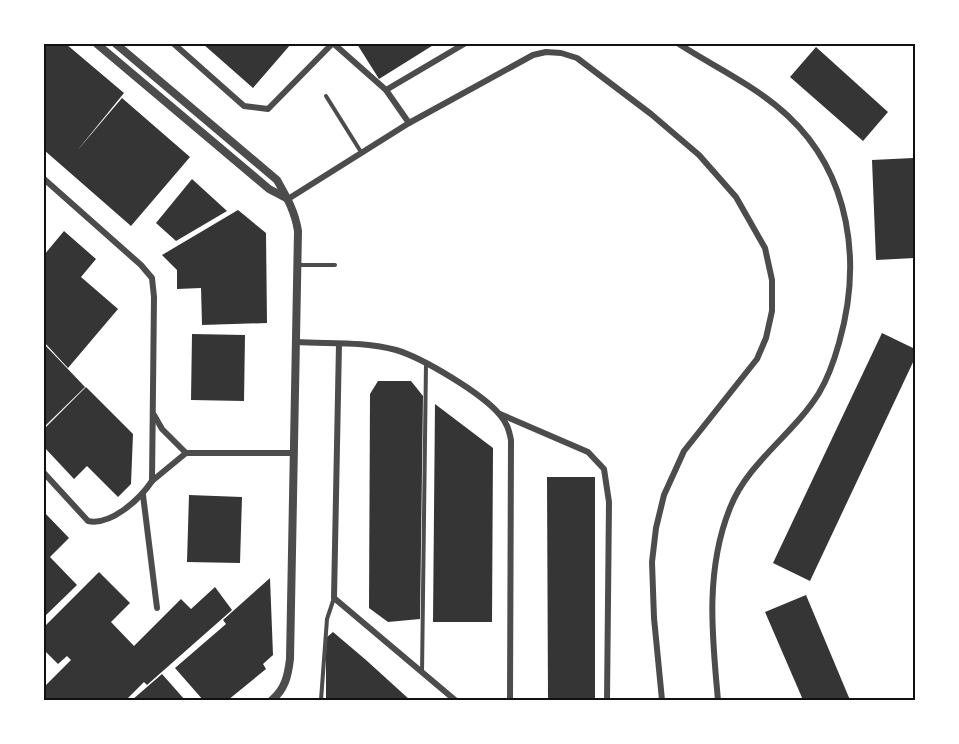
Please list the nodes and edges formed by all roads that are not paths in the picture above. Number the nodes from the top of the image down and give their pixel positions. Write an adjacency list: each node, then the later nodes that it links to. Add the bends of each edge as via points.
1 (97, 44): 12 (street, via 269,189)
2 (116, 44): 12 (street, via 277,180)
3 (174, 44): 4 (street, via 244,106 268,109)
4 (333, 44): 7 (street)
5 (464, 44): 7 (street)
6 (679, 44): 34 (street, via 745,82 804,132 838,188 850,251 848,305 825,383 796,424 750,473 730,508 721,537 712,584 711,621)
7 (386, 90): 9 (street)
8 (326, 96): 10 (lane)
9 (409, 123): 10 (street); 33 (street, via 533,55 561,53 577,58 699,155 736,197 765,248 772,280 772,311 766,338 757,359 684,451 664,495 656,528 652,562)
10 (362, 153): 12 (street)
11 (44, 179): 18 (street, via 152,278)
12 (288, 200): 13 (street, via 298,231)
13 (297, 265): 14 (lane); 15 (street)
14 (335, 265)
15 (296, 342): 16 (street); 21 (street)
16 (339, 344): 17 (street, via 397,350); 25 (street)
17 (426, 362): 19 (street); 27 (lane)
18 (153, 413): 20 (street, via 162,429); 23 (street)
19 (500, 414): 31 (street, via 511,440); 32 (street, via 588,452 604,469 609,502)
20 (186, 453): 21 (street); 23 (street)
21 (293, 453): 28 (street, via 290,659 288,678)
22 (44, 473): 24 (street, via 88,520 96,523)
23 (152, 481): 24 (street)
24 (143, 495): 26 (street)
25 (334, 598): 27 (street); 29 (lane, via 327,619)
26 (157, 608)
27 (422, 673): 30 (street)
28 (272, 700)
29 (321, 700)
30 (454, 700)
31 (510, 700)
32 (607, 700)
33 (661, 700)
34 (718, 700)

